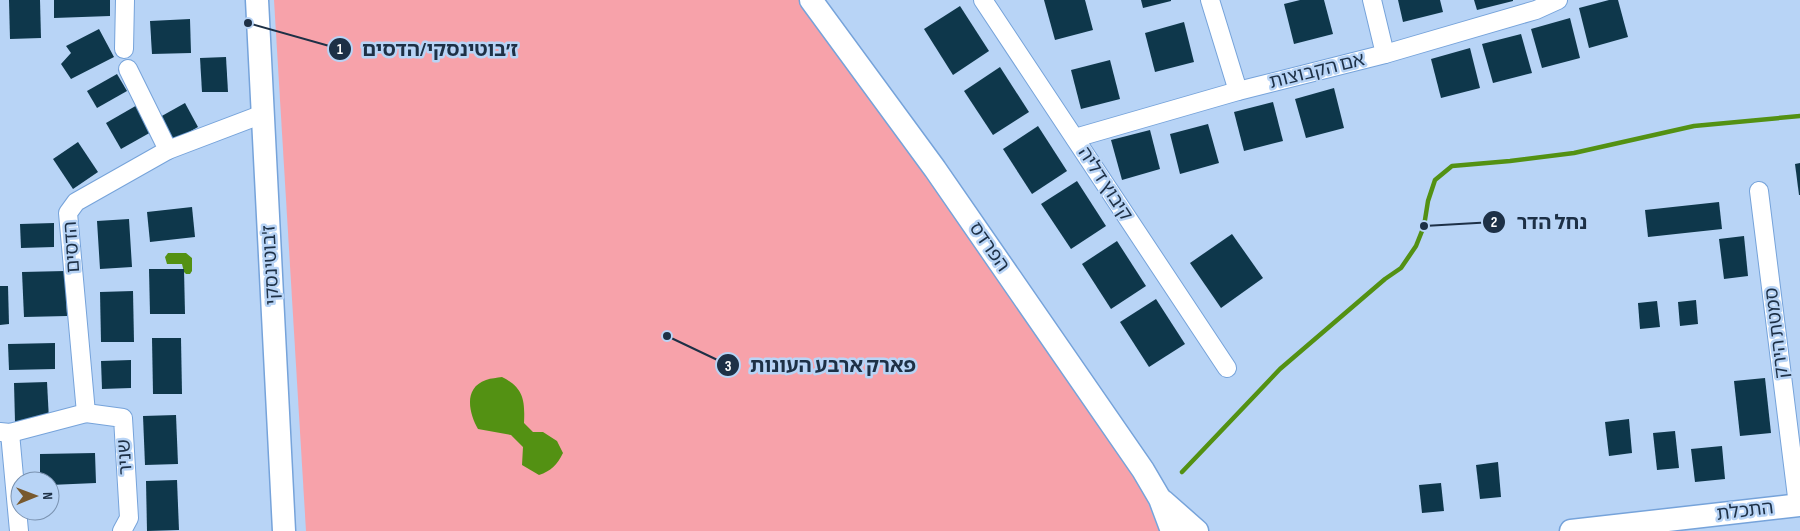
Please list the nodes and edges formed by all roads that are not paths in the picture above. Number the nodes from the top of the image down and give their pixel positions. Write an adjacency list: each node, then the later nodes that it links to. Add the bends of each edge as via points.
1 (125, 0): 9 (street)
2 (257, 0): 13 (street, ז'בוטינסקי)
3 (811, 0): 20 (street, הפרדס, via 935,169)
4 (983, 0): 14 (street, קיבוץ דליה)
5 (1210, 0): 12 (street)
6 (1372, 0): 10 (street)
7 (1558, 0): 8 (street, אם הקבוצות)
8 (1535, 5): 10 (street, אם הקבוצות)
9 (124, 49)
10 (1385, 54): 12 (street, אם הקבוצות)
11 (128, 68): 15 (street)
12 (1238, 91): 14 (street, אם הקבוצות)
13 (264, 114): 15 (street, הדסים); 24 (street, ז'בוטינסקי)
14 (1075, 138): 17 (street, קיבוץ דליה)
15 (168, 150): 18 (street, הדסים, via 76,202 68,213)
16 (1760, 191): 21 (street, סמטת הירק)
17 (1226, 368)
18 (86, 413): 19 (street); 23 (street, שניר, via 123,418 129,518)
19 (5, 433): 22 (street)
20 (1160, 499): 25 (street, הפרדס); 26 (street, הפרדס)
21 (1799, 505): 27 (street, התכלת)
22 (19, 531)
23 (122, 531)
24 (284, 531)
25 (1172, 531)
26 (1197, 531)
27 (1572, 531)

